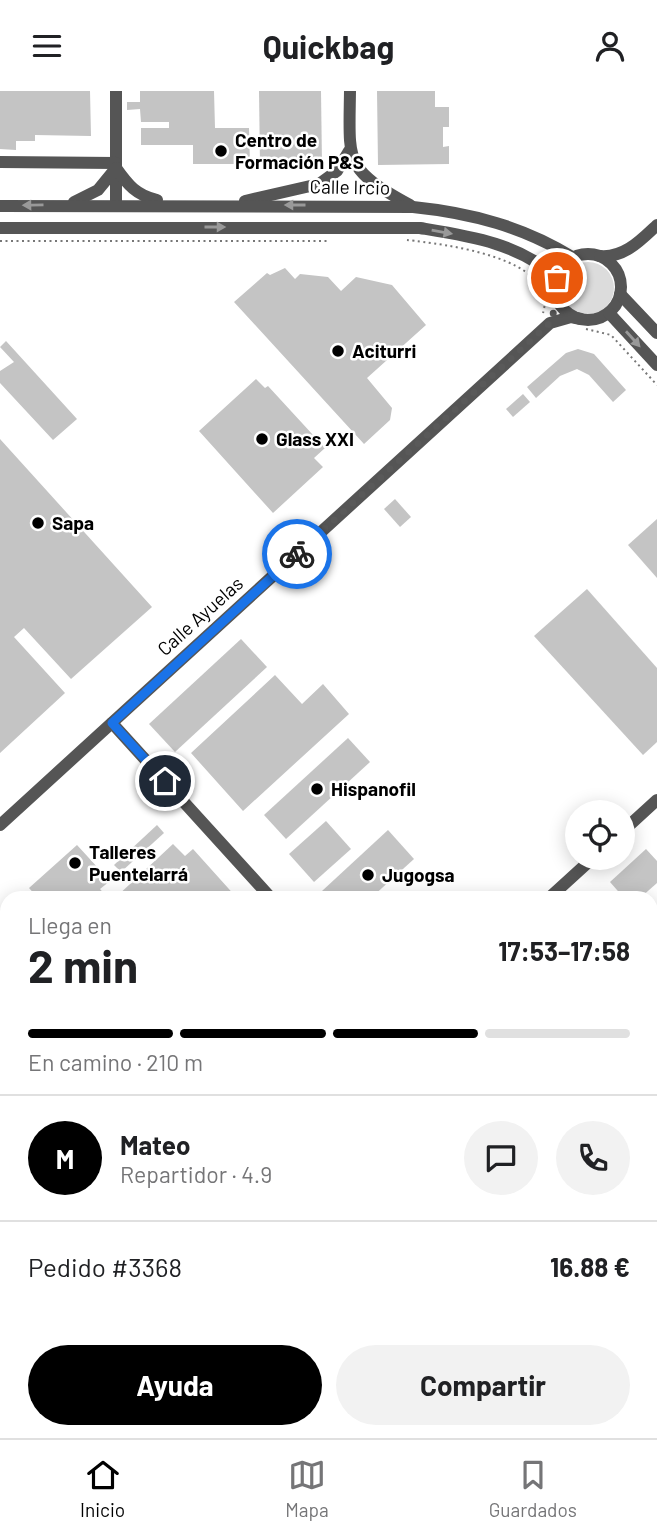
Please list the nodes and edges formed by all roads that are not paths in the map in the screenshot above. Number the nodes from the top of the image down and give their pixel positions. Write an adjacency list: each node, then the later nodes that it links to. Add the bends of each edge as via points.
1 (116, 91): 5 (street)
2 (350, 91): 3 (street)
3 (349, 151): 9 (street, via 337,171 319,184); 11 (street, via 364,178)
4 (0, 162): 5 (street)
5 (116, 165): 6 (street, via 141,197); 7 (street, via 98,190); 8 (street)
6 (171, 204): 8 (street, Calle Ircio); 9 (street, Calle Ircio)
7 (67, 205): 8 (street, Calle Ircio); 10 (street, Calle Ircio, one-way to 10)
8 (116, 205): 13 (street, Calle Ircio, via 129,221 177,221); 15 (street, via 103,222 61,221)
9 (232, 205): 11 (street, Calle Ircio, one-way to 9)
10 (0, 206)
11 (413, 207): 18 (street, Calle Ircio, via 478,215 543,240)
12 (657, 225): 16 (street)
13 (186, 227): 15 (street, Calle Ircio); 19 (street, Calle Ircio, one-way to 19, via 420,228 516,251 540,262)
14 (0, 228): 15 (street, Calle Ircio)
15 (50, 228)
16 (634, 247): 17 (street, via 612,257); 20 (street, via 626,261)
17 (596, 255): 18 (street); 20 (street, via 614,267)
18 (574, 258): 19 (street)
19 (557, 278): 21 (street)
20 (621, 290): 22 (street); 25 (street)
21 (556, 292): 23 (street); 24 (street, via 562,306)
22 (609, 313): 24 (street); 26 (street, one-way to 26)
23 (546, 320): 24 (street, via 571,317); 27 (street, Calle Ayuelas)
24 (580, 324)
25 (657, 333)
26 (657, 365)
27 (112, 723): 32 (street, Calle Ayuelas); 34 (street)
28 (657, 800): 29 (street)
29 (647, 809): 30 (street); 31 (street)
30 (635, 820)
31 (657, 821)
32 (0, 825)
33 (580, 870): 35 (street)
34 (265, 891)
35 (557, 891)

